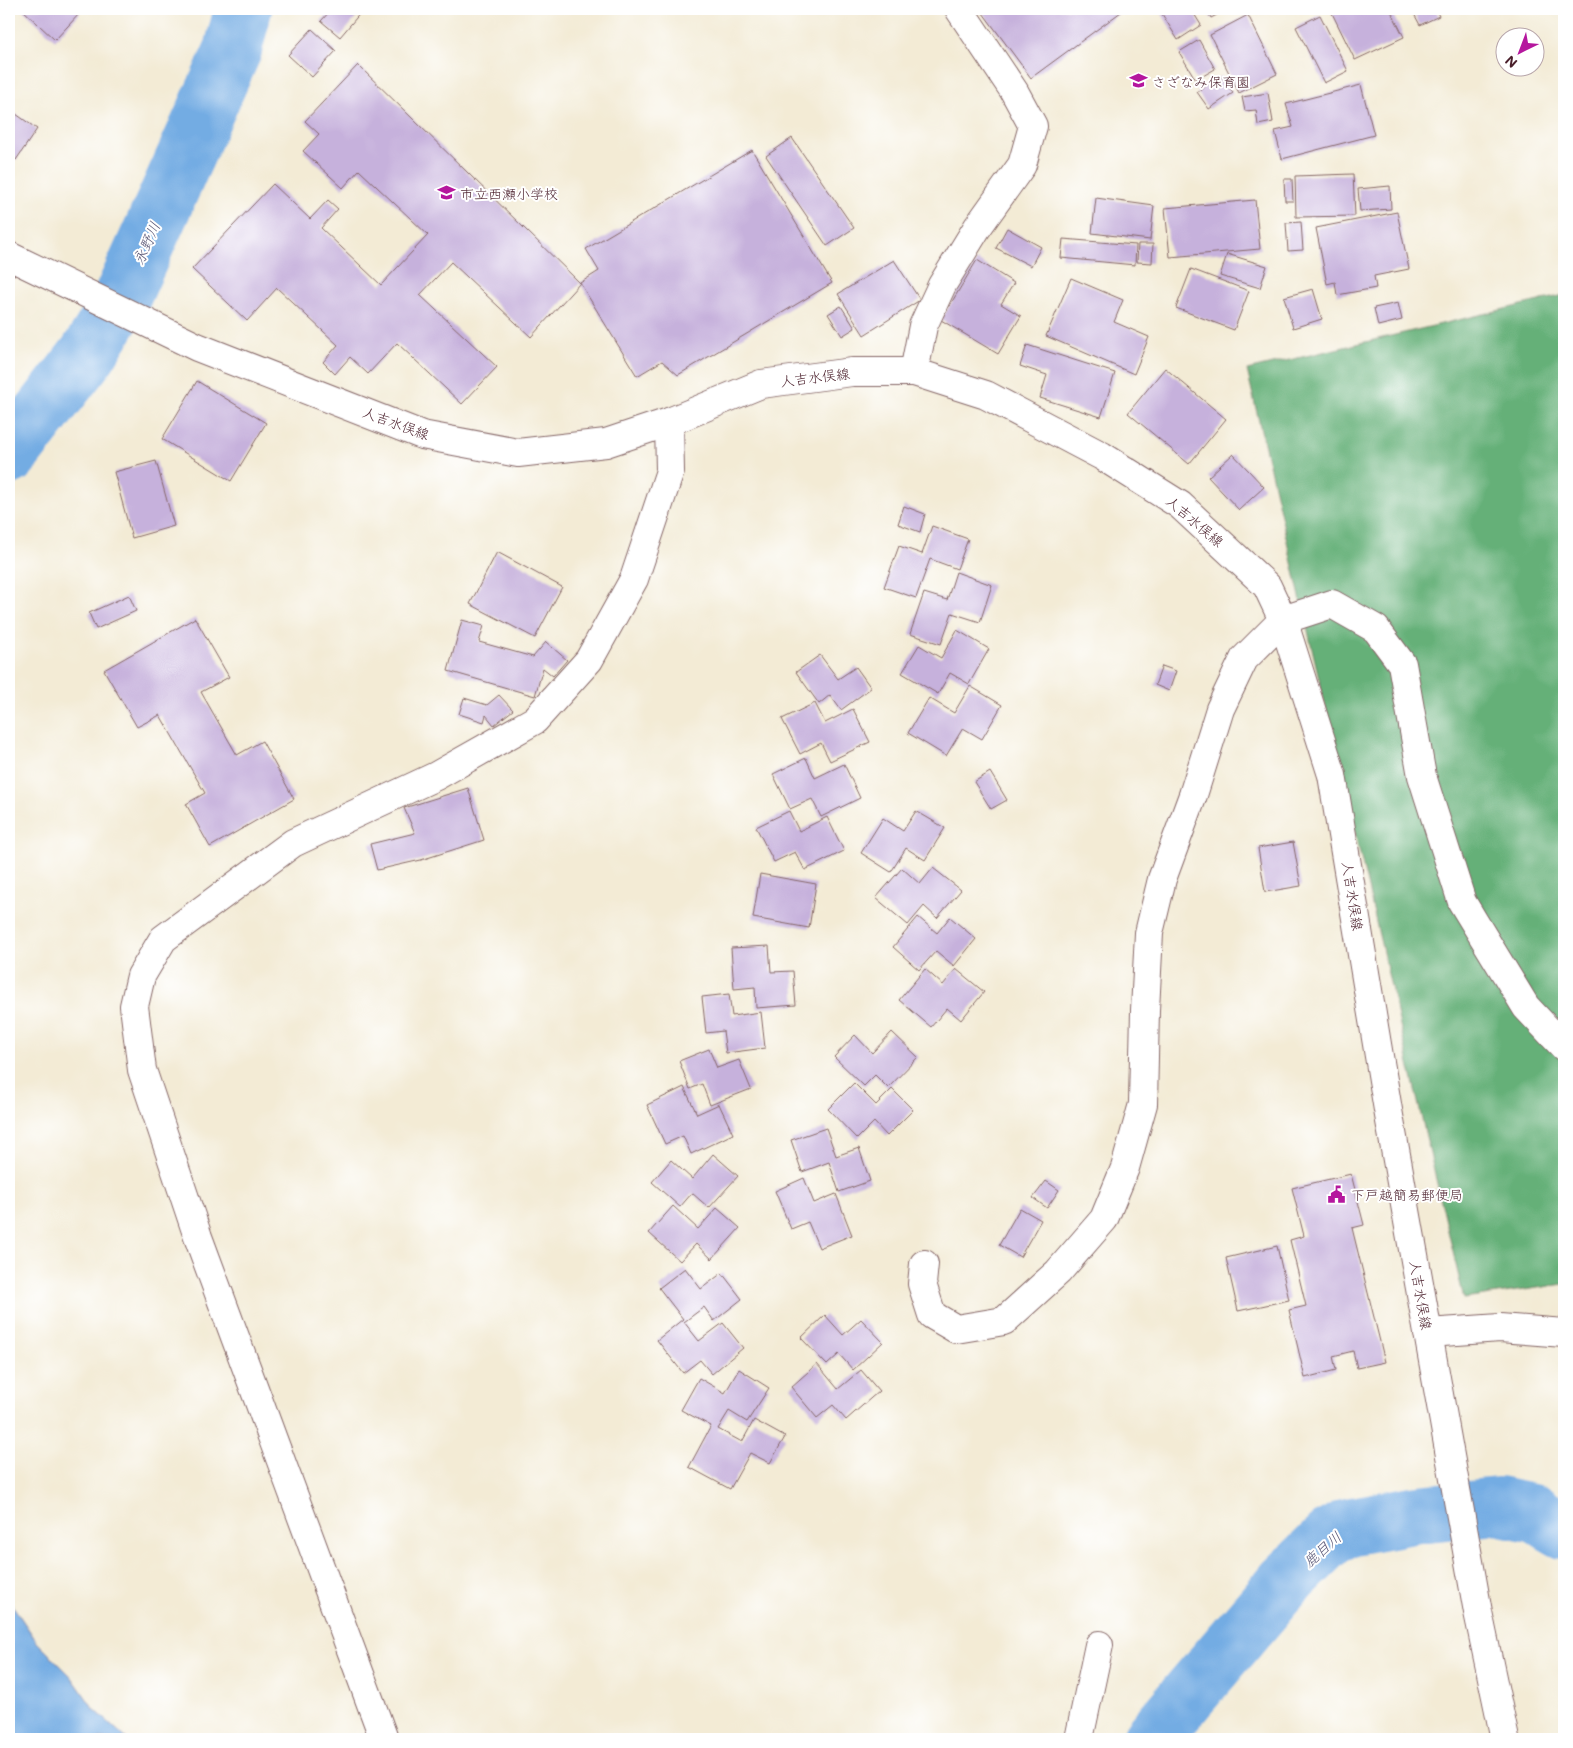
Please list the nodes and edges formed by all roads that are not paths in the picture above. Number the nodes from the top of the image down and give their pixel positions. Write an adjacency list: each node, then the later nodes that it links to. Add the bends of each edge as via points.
1 (958, 9): 3 (street, via 1014,91 1033,126 1022,165 942,285 923,326)
2 (9, 256): 4 (street, 人吉水俣線, via 206,350 422,435 518,453 606,443)
3 (914, 372): 4 (street, 人吉水俣線, via 852,372 761,384); 5 (street, 人吉水俣線, via 986,395 1102,456 1180,505 1268,586)
4 (669, 422): 11 (street, via 670,470 634,579 589,660 535,720 436,776 293,843 163,938 141,976 134,1006 142,1070 198,1237)
5 (1283, 620): 6 (street, via 1332,604 1376,629 1402,664 1422,776 1462,902 1526,1007); 7 (street, via 1244,659 1220,709 1162,879 1149,933 1144,1104 1125,1168 1104,1219 1058,1272 1004,1321 956,1328 932,1315 922,1284); 9 (street, 人吉水俣線, via 1332,775)
6 (1564, 1047)
7 (924, 1264)
8 (1564, 1333): 9 (street, via 1500,1328)
9 (1428, 1334): 13 (street, 人吉水俣線, via 1478,1612)
10 (1100, 1645): 12 (street)
11 (384, 1739)
12 (1078, 1739)
13 (1505, 1739)

